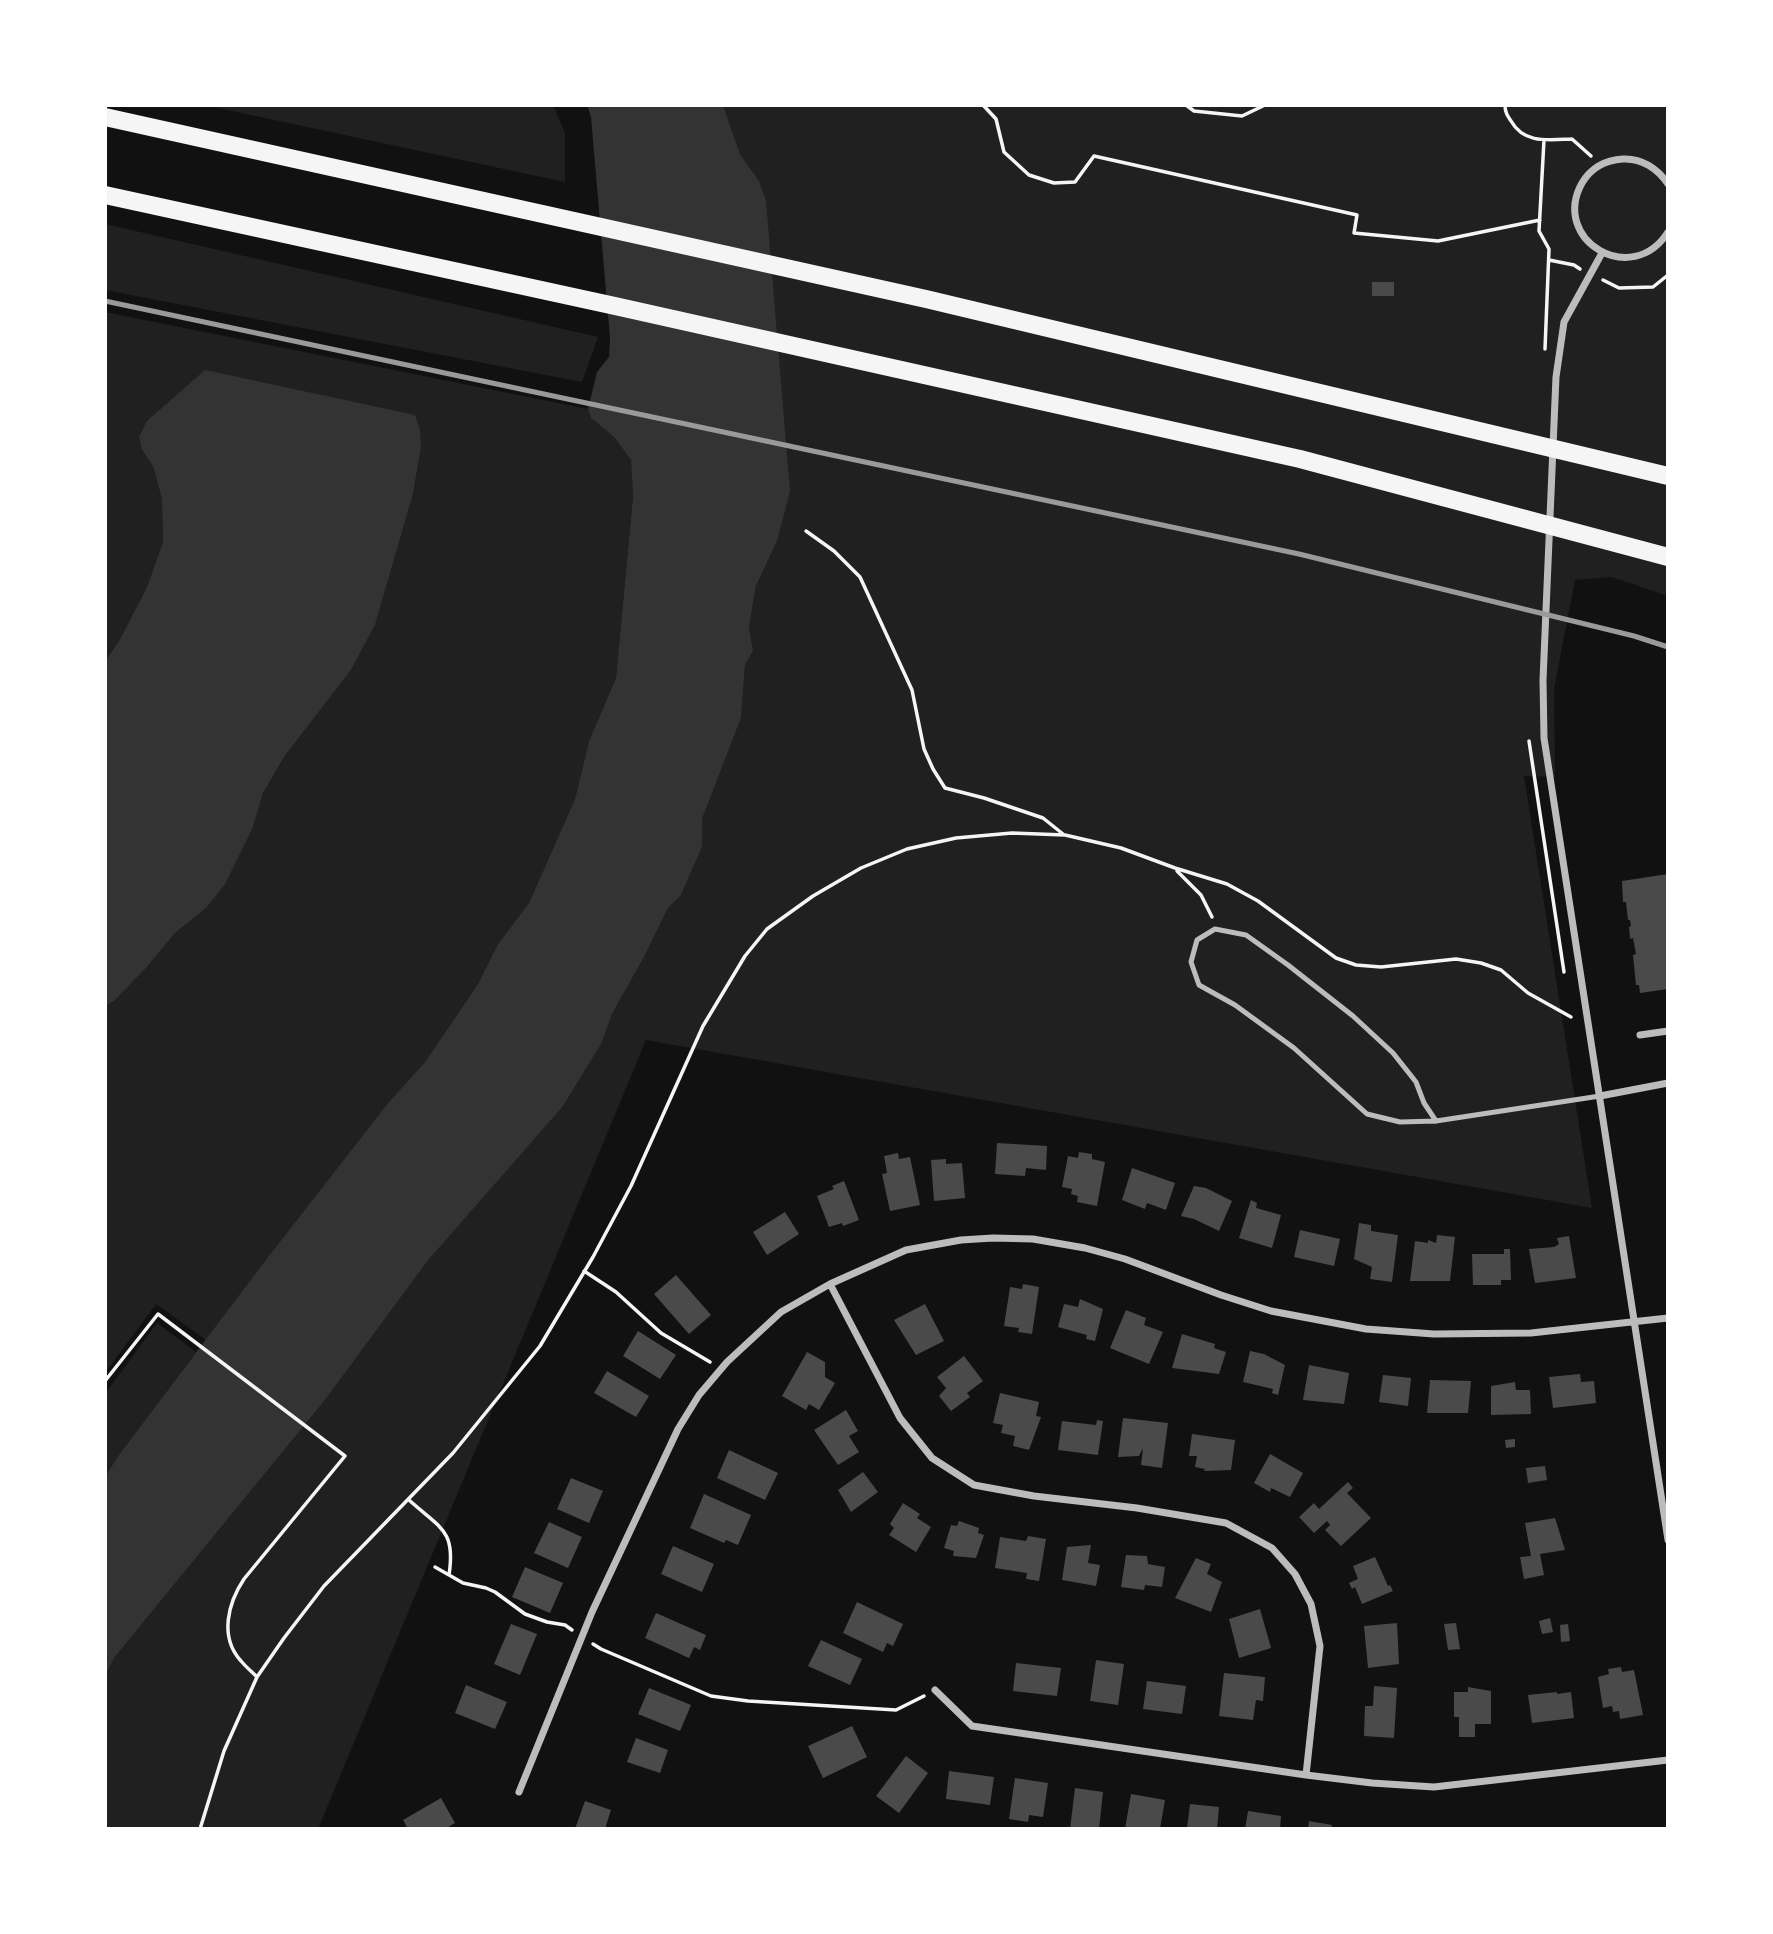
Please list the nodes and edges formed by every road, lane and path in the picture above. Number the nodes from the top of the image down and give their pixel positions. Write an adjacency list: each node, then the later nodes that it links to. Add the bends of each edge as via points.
1 (983, 105): 10 (path, via 996,119 1004,152 1029,174 1054,183 1075,182 1094,156 1357,215 1354,233 1438,241)
2 (1186, 105): 3 (path, via 1194,111 1242,116)
3 (1265, 105)
4 (1505, 105): 6 (path, via 1516,130)
5 (105, 117): 18 (highway, via 926,299)
6 (1544, 141): 7 (path, via 1572,139); 10 (path)
7 (1596, 167): 8 (street, via 1611,160 1643,162); 12 (street, via 1578,191 1576,221 1582,234)
8 (1668, 184)
9 (105, 195): 20 (highway, via 1300,459)
10 (1539, 220): 13 (path)
11 (1668, 232): 12 (street, via 1649,252 1634,257)
12 (1602, 253): 28 (street, via 1564,321 1556,377 1543,680 1544,738)
13 (1549, 260): 14 (path); 17 (path)
14 (1574, 265)
15 (1668, 275): 16 (path, via 1653,287)
16 (1611, 284)
17 (1545, 352)
18 (1668, 476)
19 (806, 531): 21 (path, via 860,578 912,690 924,749 945,788 1043,818)
20 (1668, 557)
21 (1065, 835): 22 (path, via 1121,848); 30 (path, via 1012,833 907,849 861,868 767,929 703,1026 631,1186)
22 (1175, 868): 23 (path, via 1200,895); 24 (path, via 1227,884 1258,901 1336,958 1381,967 1456,959 1481,962 1501,970 1528,993)
23 (1215, 929): 29 (lane, via 1246,935 1353,1016 1416,1082); 29 (lane, via 1197,940 1191,962 1199,985 1235,1004 1294,1048 1367,1114 1401,1122)
24 (1571, 1017)
25 (1668, 1031): 26 (street)
26 (1640, 1035)
27 (1668, 1083): 28 (street)
28 (1600, 1096): 29 (lane); 33 (street)
29 (1436, 1121)
30 (584, 1271): 34 (path, via 616,1292 661,1333); 36 (path, via 540,1346)
31 (830, 1284): 33 (street, via 906,1250 961,1240 1033,1239 1125,1259 1271,1311 1366,1329 1518,1333); 45 (street, via 900,1418 932,1458 974,1485 1226,1523 1272,1548 1295,1574 1311,1604 1320,1646); 46 (street, via 780,1312 727,1362 678,1429 592,1612)
32 (1668, 1318): 33 (street)
33 (1634, 1322): 37 (street)
34 (708, 1360)
35 (105, 1381): 42 (path, via 158,1314 345,1456 234,1594 229,1608 229,1642)
36 (409, 1500): 39 (path, via 448,1536); 42 (path, via 324,1586)
37 (1668, 1541)
38 (435, 1567): 39 (path)
39 (449, 1575): 40 (path, via 495,1592 537,1619)
40 (570, 1629)
41 (595, 1646): 43 (path, via 711,1696 748,1702 896,1710)
42 (257, 1677): 47 (path, via 224,1751)
43 (935, 1690): 45 (street, via 972,1726)
44 (1668, 1760): 45 (street, via 1434,1787)
45 (1306, 1775)
46 (519, 1792)
47 (200, 1829)

